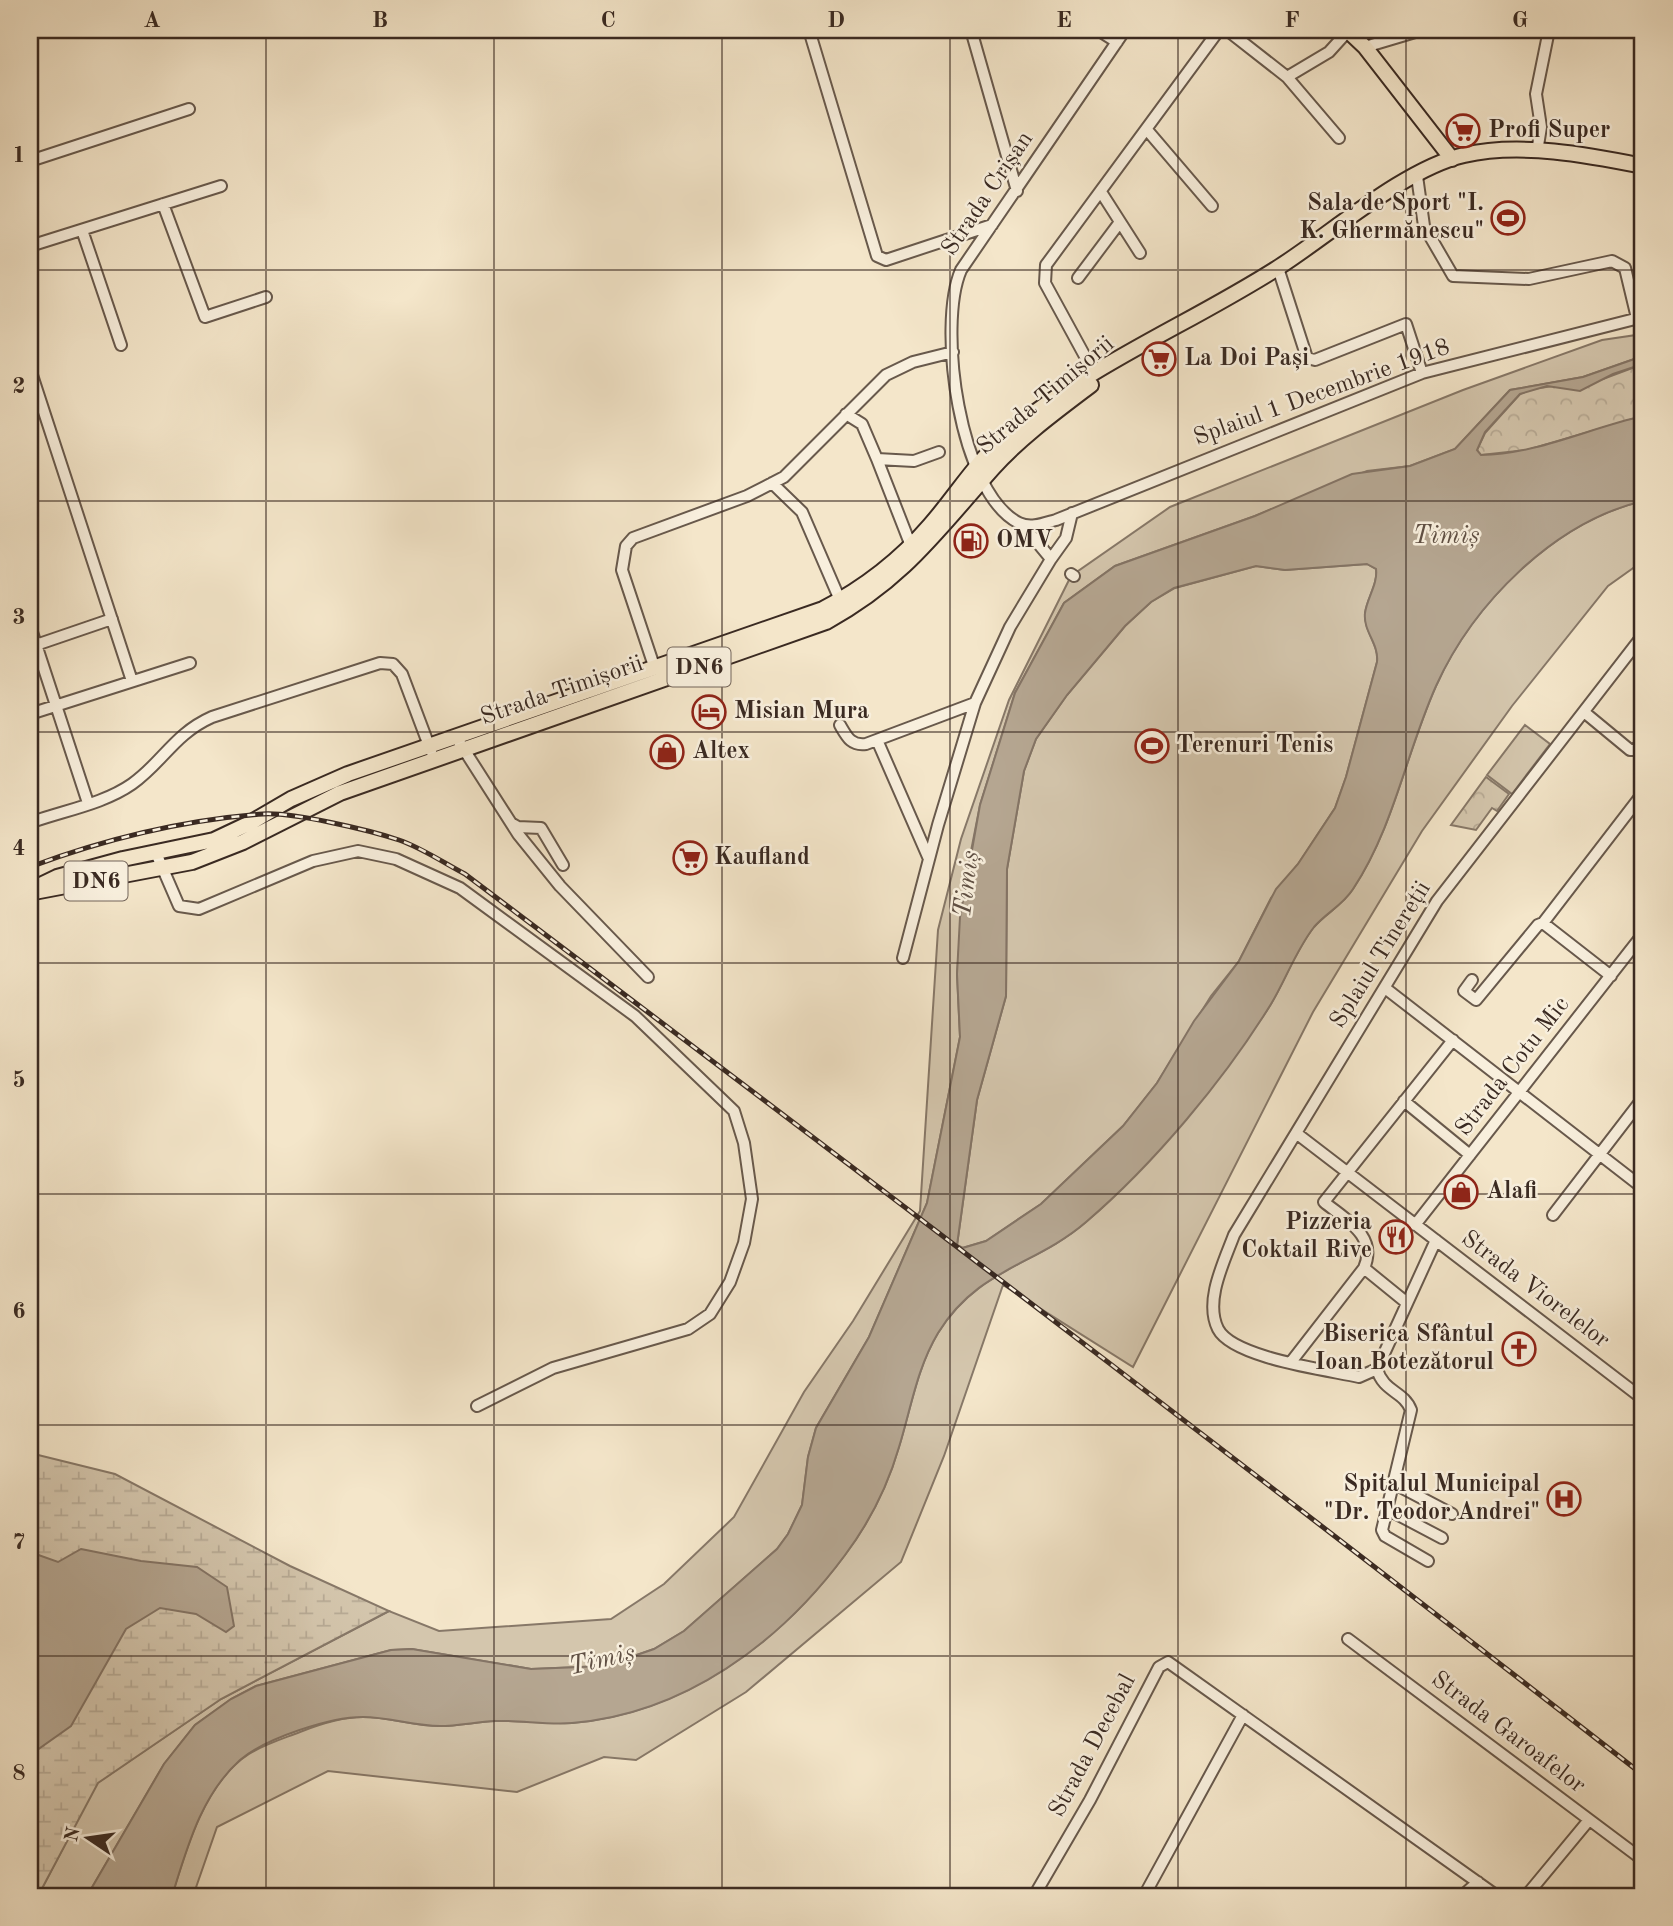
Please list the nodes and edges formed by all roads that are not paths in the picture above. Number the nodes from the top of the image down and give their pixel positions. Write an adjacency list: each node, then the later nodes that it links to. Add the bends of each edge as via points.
1 (809, 30): 28 (street, via 877,256 886,260)
2 (971, 30): 23 (street)
3 (1098, 30): 11 (street)
4 (1125, 30): 11 (street, Strada Crișan)
5 (1219, 30): 15 (street)
6 (1227, 30): 13 (street)
7 (1347, 30): 12 (main road); 13 (street, via 1329,52)
8 (1422, 30): 10 (street)
9 (1549, 30): 17 (street, via 1536,94 1541,127)
10 (1395, 34): 12 (street)
11 (1116, 42): 23 (street, Strada Crișan)
12 (1364, 47): 18 (main road)
13 (1287, 77): 16 (street)
14 (189, 109): 19 (street)
15 (1148, 131): 24 (street); 26 (street)
16 (1339, 138)
17 (1537, 152): 18 (main road, Strada Timișorii / DN6, via 1492,151); 20 (main road, Strada Timișorii / DN6)
18 (1452, 159): 21 (main road, Strada Timișorii / DN6)
19 (30, 161)
20 (1643, 166)
21 (1417, 176): 32 (main road, Strada Timișorii / DN6); 35 (street, via 1423,226 1453,276 1529,279 1612,261 1625,268)
22 (221, 186): 25 (street)
23 (1017, 191): 28 (street, Strada Crișan)
24 (1101, 192): 27 (street); 40 (street, via 1046,265 1044,275)
25 (163, 204): 29 (street); 34 (street, via 205,317)
26 (1212, 206)
27 (1120, 222): 31 (street); 33 (street)
28 (992, 225): 38 (street, Strada Crișan, via 954,285)
29 (82, 230): 30 (street); 37 (street)
30 (30, 246)
31 (1140, 253)
32 (1278, 268): 36 (main road, Strada Timișorii / DN6); 41 (street, via 1307,358 1315,360 1406,324)
33 (1078, 278)
34 (266, 297)
35 (1640, 318): 41 (street, Splaiul 1 Decembrie 1918)
36 (1144, 343): 40 (main road, Strada Timișorii / DN6); 48 (main road, Strada Timișorii / DN6, via 1011,450)
37 (121, 345)
38 (953, 352): 43 (street, via 913,362 886,375); 46 (street, Strada Crișan)
39 (30, 369): 42 (street)
40 (1093, 371): 46 (main road, Strada Timișorii / DN6, via 1004,438)
41 (1422, 373): 49 (street, Splaiul 1 Decembrie 1918)
42 (34, 398): 54 (street)
43 (846, 414): 45 (street, via 862,424); 47 (street, via 784,477)
44 (939, 452): 45 (street, via 914,461)
45 (877, 459): 51 (street)
46 (974, 467): 48 (street, Strada Crișan); 51 (main road, Strada Timișorii / DN6)
47 (772, 483): 53 (street, via 802,512); 59 (street, via 634,538 626,547 622,570)
48 (981, 483): 50 (street); 67 (main road, Strada Timișorii / DN6, via 905,568 863,601 826,622)
49 (1072, 513): 50 (street, Splaiul 1 Decembrie 1918); 52 (street, via 1066,538)
50 (1023, 525): 52 (street)
51 (911, 546): 53 (main road, Strada Timișorii / DN6, via 886,571)
52 (1051, 559): 61 (street, via 1010,627)
53 (840, 600): 59 (main road, Strada Timișorii / DN6)
54 (112, 619): 57 (street); 60 (street)
55 (30, 626): 57 (street)
56 (1643, 635): 63 (street, Splaiul Tinereții)
57 (36, 645): 62 (street)
58 (190, 663): 60 (street)
59 (654, 669): 67 (main road, Strada Timișorii / DN6)
60 (132, 681): 62 (street)
61 (975, 703): 66 (street); 75 (street)
62 (56, 706): 64 (street); 72 (street)
63 (1584, 712): 68 (street, via 1630,750); 88 (street, Splaiul Tinereții, via 1437,901)
64 (30, 714)
65 (840, 725): 66 (street, via 849,741 858,745)
66 (877, 740): 76 (street)
67 (460, 743): 69 (main road, Strada Timișorii / DN6); 70 (main road, Strada Timișorii / DN6); 74 (street)
68 (1641, 744)
69 (429, 745): 70 (street); 72 (street, via 402,674 393,664 380,663 195,725 133,783); 77 (main road, Strada Timișorii / DN6, via 319,786 214,840)
70 (435, 760): 80 (main road, Strada Timișorii / DN6, via 340,793 216,854)
71 (1643, 793): 82 (street)
72 (88, 803): 73 (street)
73 (35, 821)
74 (511, 822): 79 (street, via 518,827 541,828); 86 (street, via 560,886)
75 (938, 825): 76 (street); 78 (street)
76 (918, 835): 78 (street)
77 (156, 853): 80 (street); 81 (main road, Strada Timișorii / DN6, via 57,877)
78 (929, 859): 84 (street)
79 (563, 865)
80 (161, 868): 81 (main road, Strada Timișorii / DN6); 106 (street, via 179,906 199,909 313,861 358,850 396,859 460,888 635,1016 734,1111 752,1199 744,1243 730,1282 710,1314 688,1329 553,1368)
81 (30, 891)
82 (1543, 923): 85 (street); 87 (street, via 1475,1000 1464,991)
83 (1643, 934): 85 (street, Strada Cotu Mic)
84 (903, 958)
85 (1611, 976): 90 (street, Strada Cotu Mic)
86 (648, 977)
87 (1472, 980)
88 (1385, 988): 89 (street); 93 (street, Splaiul Tinereții)
89 (1453, 1040): 90 (street); 92 (street)
90 (1520, 1091): 94 (street, Strada Cotu Mic); 95 (street)
91 (1643, 1098): 95 (street)
92 (1404, 1101): 94 (street); 96 (street)
93 (1296, 1133): 96 (street, Strada Viorelelor); 103 (street, Splaiul Tinereții, via 1234,1235 1214,1304 1217,1328 1239,1348)
94 (1470, 1155): 99 (street, Strada Cotu Mic)
95 (1600, 1155): 97 (street); 98 (street)
96 (1347, 1172): 99 (street, Strada Viorelelor); 101 (street, via 1324,1202 1366,1240 1369,1250)
97 (1643, 1188)
98 (1553, 1215)
99 (1415, 1225): 100 (street, Strada Viorelelor)
100 (1436, 1240): 102 (street, Strada Viorelelor); 105 (street, Strada Viorelelor)
101 (1364, 1269): 102 (street); 103 (street)
102 (1406, 1303): 104 (street, Strada Viorelelor)
103 (1291, 1362): 104 (street, via 1359,1377)
104 (1377, 1369): 107 (street, via 1383,1385 1408,1402 1411,1410)
105 (1643, 1399)
106 (477, 1406)
107 (1393, 1483): 108 (street); 109 (street)
108 (1387, 1509): 110 (street); 111 (street, via 1385,1536)
109 (1452, 1514)
110 (1442, 1538)
111 (1428, 1561)
112 (1348, 1639): 114 (street, Strada Garoafelor)
113 (1243, 1715): 116 (street, Strada Decebal); 117 (street, Strada Decebal, via 1168,1662 1159,1667); 118 (street)
114 (1589, 1820): 115 (street, Strada Garoafelor); 121 (street)
115 (1643, 1860)
116 (1478, 1882): 119 (street); 120 (street, Strada Decebal)
117 (1034, 1896)
118 (1144, 1896)
119 (1462, 1896)
120 (1497, 1896)
121 (1526, 1896)

